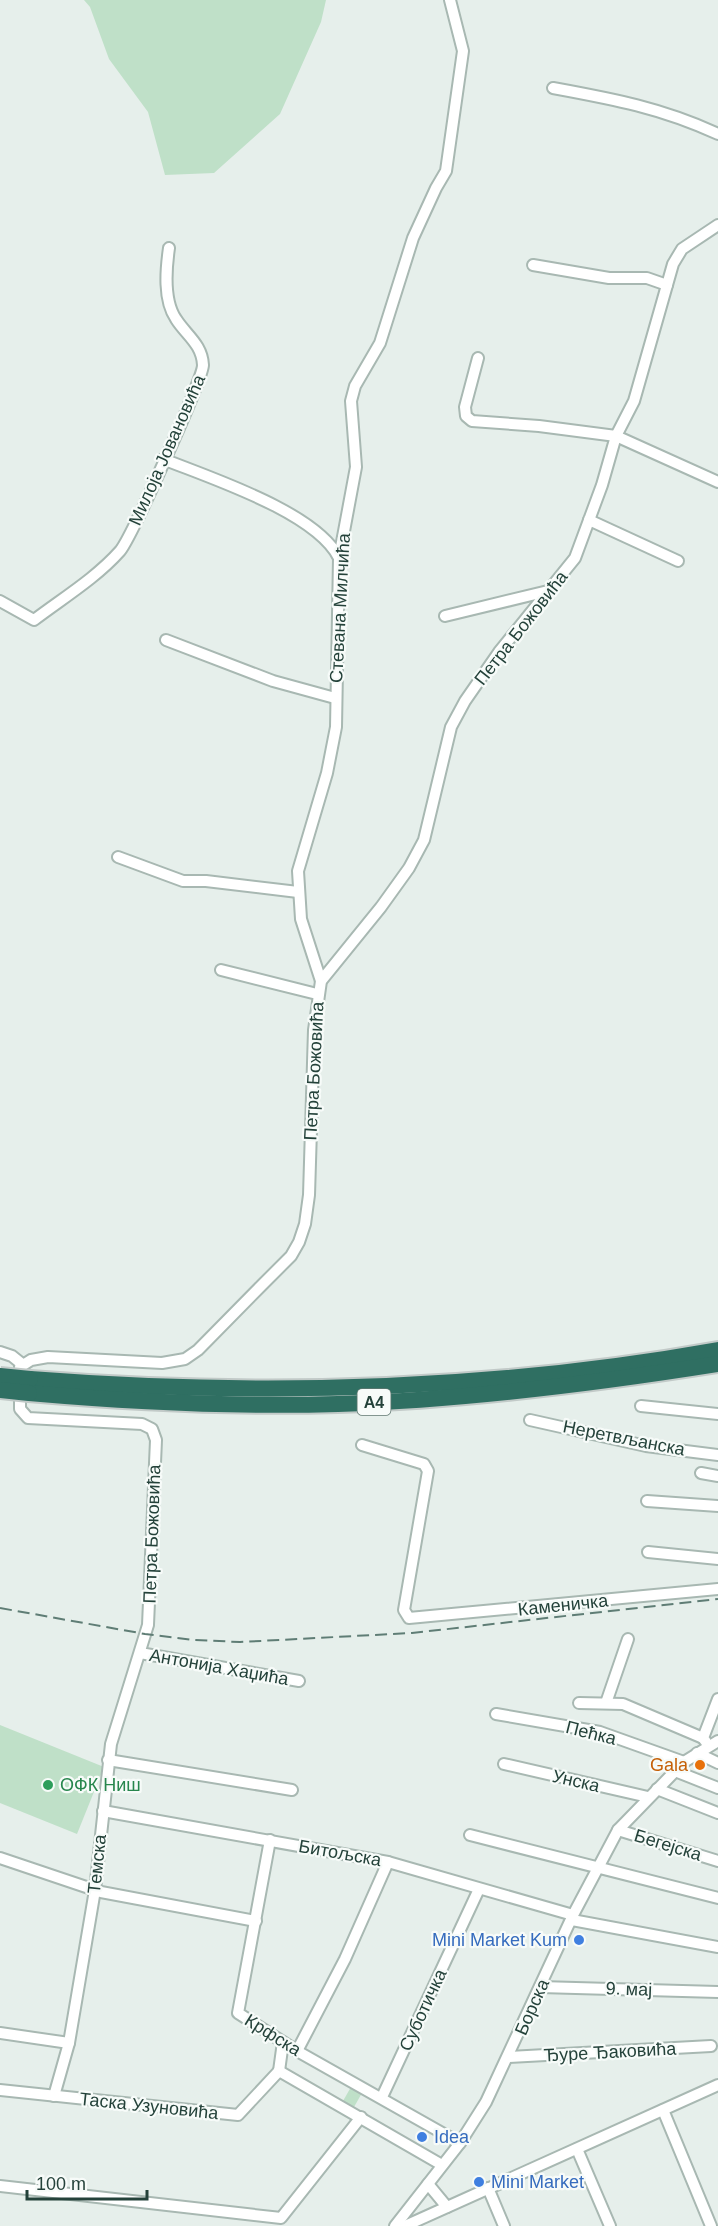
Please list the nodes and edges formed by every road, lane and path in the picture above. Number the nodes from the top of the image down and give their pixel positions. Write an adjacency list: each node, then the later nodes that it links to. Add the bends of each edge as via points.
1 (450, 0): 13 (street, Стевана Милчића, via 463,51 446,171 413,238 380,343 355,386 351,401 356,467)
2 (553, 88): 3 (street, via 637,103)
3 (718, 134)
4 (718, 225): 7 (street, Петра Божовића, via 682,249)
5 (169, 248): 10 (street, Милоја Јовановића, via 165,269 170,305 201,351 203,368 191,404)
6 (533, 264): 7 (street, via 609,278 646,278)
7 (667, 285): 9 (street, Петра Божовића, via 634,401)
8 (478, 358): 9 (street, via 465,407 469,419)
9 (616, 436): 11 (street); 12 (street, Петра Божовића)
10 (163, 459): 13 (street, via 270,504 327,541); 16 (street, Милоја Јовановића, via 137,521 121,550 106,565 34,620)
11 (718, 482)
12 (590, 520): 14 (street); 15 (street, Петра Божовића, via 575,558)
13 (339, 558): 19 (street, Стевана Милчића)
14 (678, 561)
15 (549, 591): 17 (street); 23 (street, Петра Божовића, via 499,652 451,727 424,840 409,868)
16 (0, 601)
17 (445, 616)
18 (166, 640): 19 (street, via 273,681)
19 (335, 698): 21 (street, Стевана Милчића, via 336,727 327,773 298,871)
20 (118, 857): 21 (street, via 183,881)
21 (298, 892): 23 (street, Стевана Милчића, via 301,919)
22 (221, 970): 24 (street)
23 (321, 981): 24 (street, Петра Божовића)
24 (317, 994): 29 (street, Петра Божовића, via 309,1195 306,1224 291,1256 198,1350 184,1359 162,1363 48,1357)
25 (718, 1350): 29 (highway, A4, via 585,1370 345,1389 167,1388)
26 (0, 1352): 29 (street, via 12,1356)
27 (718, 1364): 29 (highway, A4, via 523,1391 340,1404 194,1403)
28 (0, 1376): 29 (highway, A4, bridge)
29 (27, 1379): 30 (highway, A4, bridge); 43 (street, Петра Божовића, via 19,1371 20,1409 28,1418 142,1424 155,1434)
30 (0, 1390)
31 (641, 1406): 32 (street)
32 (718, 1414)
33 (530, 1420): 35 (street, Неретвљанска, via 646,1446)
34 (362, 1445): 42 (street, Каменичка, via 424,1464 428,1471 404,1610 407,1617)
35 (718, 1455)
36 (701, 1473): 37 (street)
37 (718, 1476)
38 (647, 1501): 39 (street)
39 (718, 1506)
40 (648, 1552): 41 (street)
41 (718, 1559)
42 (718, 1589)
43 (146, 1634): 45 (street, Темска)
44 (628, 1639): 48 (street)
45 (140, 1653): 46 (street, Антонија Хаџића); 53 (street, Темска)
46 (299, 1681)
47 (718, 1699): 51 (street)
48 (606, 1703): 49 (street); 51 (street, via 623,1704)
49 (579, 1704)
50 (496, 1714): 54 (street, Пећка, via 600,1731)
51 (709, 1742): 52 (street, Борска)
52 (697, 1753): 54 (street, Борска); 55 (street)
53 (108, 1760): 59 (street); 61 (street, Темска)
54 (684, 1762): 57 (street, Борска)
55 (718, 1763)
56 (504, 1764): 60 (street, Унска)
57 (675, 1771): 58 (street); 60 (street, Борска)
58 (718, 1788)
59 (292, 1790)
60 (652, 1793): 62 (street, Унска); 63 (street, Борска)
61 (103, 1811): 65 (street, Битољска); 71 (street, Темска)
62 (718, 1814)
63 (618, 1830): 67 (street, Бегејска); 69 (street, Борска)
64 (470, 1835): 69 (street)
65 (270, 1840): 68 (street, Битољска); 74 (street, Крфска)
66 (0, 1858): 71 (street)
67 (718, 1861)
68 (388, 1862): 70 (street, Битољска); 82 (street, via 345,1959)
69 (597, 1867): 72 (street); 73 (street, Борска)
70 (479, 1889): 73 (street, Битољска); 88 (street, Суботичка)
71 (95, 1890): 74 (street); 80 (street, Темска)
72 (718, 1898)
73 (573, 1917): 75 (street, Битољска); 76 (street, Борска)
74 (256, 1921): 79 (street, Крфска, via 238,2013)
75 (718, 1947)
76 (540, 1987): 77 (street, 9. мај); 83 (street, Борска)
77 (718, 1992)
78 (0, 2033): 80 (street)
79 (283, 2042): 82 (street, Крфска); 84 (street)
80 (69, 2043): 87 (street, Темска)
81 (711, 2046): 83 (street, Ђуре Ђаковића)
82 (297, 2051): 88 (street, Крфска)
83 (509, 2056): 91 (street, Борска)
84 (279, 2071): 87 (street, Таска Узуновића, via 238,2115); 90 (street, Крфска)
85 (718, 2085): 89 (street)
86 (0, 2090): 87 (street, Таска Узуновића)
87 (54, 2096)
88 (382, 2097): 91 (street, Крфска)
89 (663, 2110): 92 (street); 104 (street)
90 (361, 2117): 93 (street, Крфска); 98 (street, via 281,2218)
91 (460, 2143): 93 (street, Борска)
92 (577, 2149): 96 (street); 103 (street)
93 (442, 2165): 94 (street, Борска)
94 (428, 2184): 97 (street); 100 (street, Борска)
95 (0, 2186): 98 (street)
96 (488, 2188): 97 (street); 102 (street)
97 (447, 2207): 101 (street)
98 (238, 2213): 99 (street)
99 (236, 2226)
100 (395, 2226)
101 (405, 2226)
102 (504, 2226)
103 (610, 2226)
104 (711, 2226)

